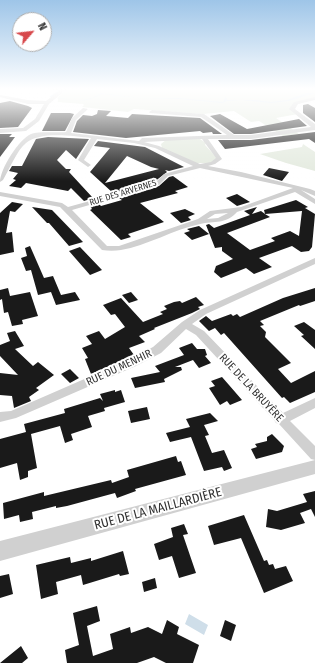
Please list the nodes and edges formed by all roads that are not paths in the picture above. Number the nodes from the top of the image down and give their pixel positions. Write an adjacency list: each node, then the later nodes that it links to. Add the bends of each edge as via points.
1 (74, 119): 9 (street)
2 (208, 119): 12 (street)
3 (305, 119): 5 (street)
4 (37, 120): 7 (street); 8 (street)
5 (315, 127): 12 (street, via 251,137)
6 (0, 131): 7 (street)
7 (22, 132): 8 (street); 15 (street)
8 (36, 133): 9 (street); 15 (street)
9 (68, 134): 10 (street)
10 (95, 137): 14 (street); 18 (street, via 81,160)
11 (204, 137): 12 (street); 13 (street); 17 (street)
12 (233, 137)
13 (164, 139): 14 (street); 16 (street)
14 (134, 141): 16 (street)
15 (22, 143): 21 (street)
16 (157, 147): 19 (street)
17 (219, 159): 19 (street, RUE DES ARVERNES); 20 (street)
18 (88, 165)
19 (198, 166): 20 (street); 27 (street, RUE DES ARVERNES, via 166,175 157,184)
20 (241, 174): 22 (street)
21 (0, 180)
22 (288, 185): 23 (street); 25 (street)
23 (296, 190): 26 (street); 27 (street, via 235,210 224,209 205,215 201,220 120,248 105,248)
24 (0, 194): 27 (street, via 62,205)
25 (315, 194)
26 (315, 202)
27 (68, 209)
28 (315, 261): 29 (street, RUE DU MENHIR, via 203,312)
29 (185, 324): 31 (street, RUE DU MENHIR, via 157,350 132,363 12,415); 32 (street, RUE DE LA BRUYÈRE, via 200,333)
30 (315, 403): 32 (street)
31 (0, 417)
32 (280, 420): 33 (street, RUE DE LA BRUYÈRE)
33 (315, 455)
34 (315, 467): 35 (street, RUE DE LA MAILLARDIÈRE)
35 (0, 550)

